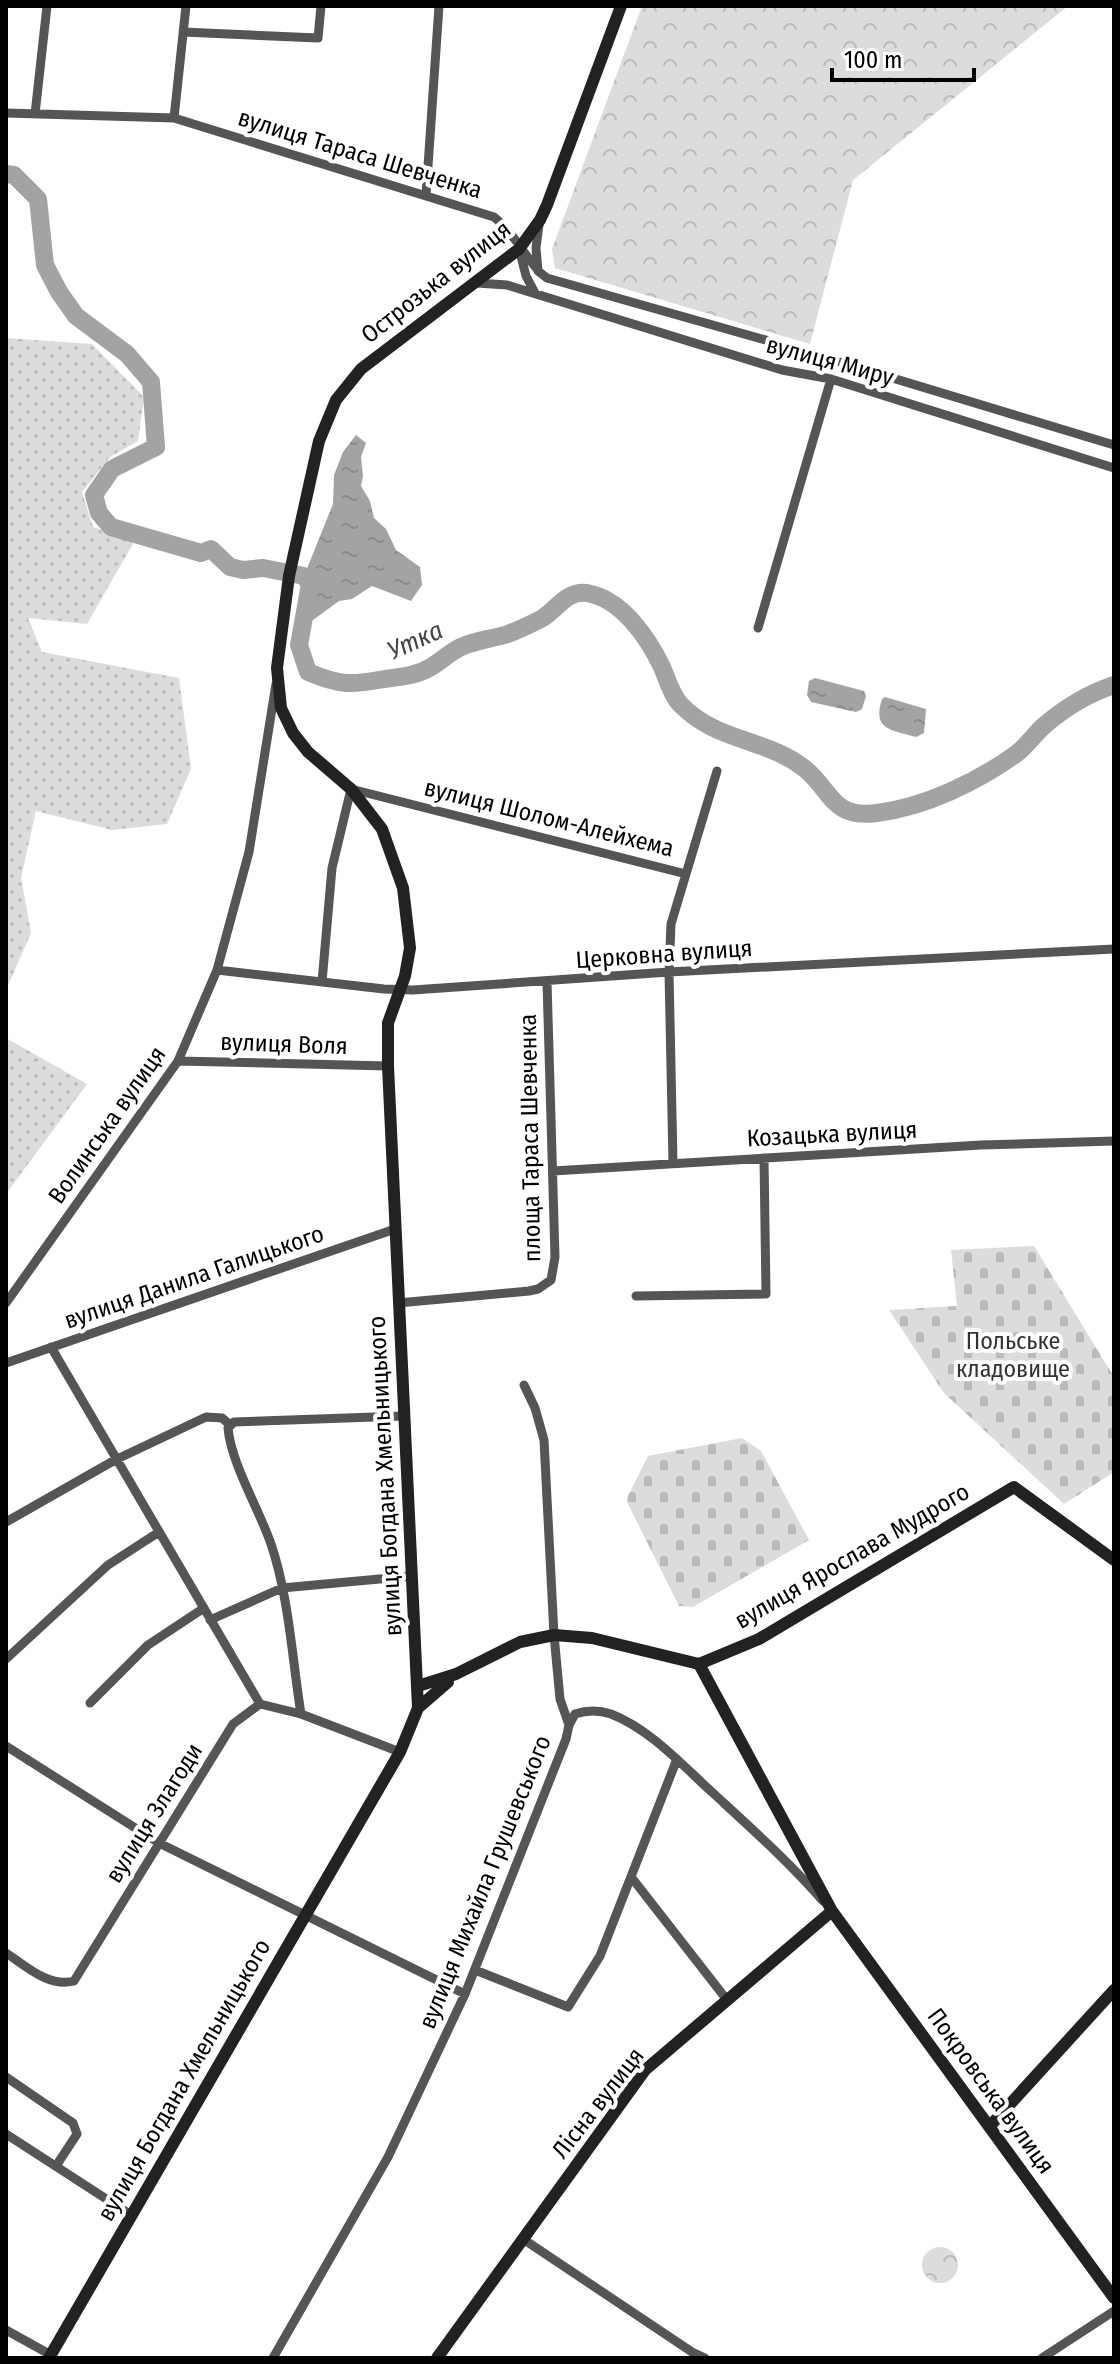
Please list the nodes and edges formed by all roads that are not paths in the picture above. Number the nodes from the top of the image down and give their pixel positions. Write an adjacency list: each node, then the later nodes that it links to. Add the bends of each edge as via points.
1 (47, 6): 8 (street)
2 (186, 6): 6 (street)
3 (321, 6): 6 (street, via 318,38)
4 (439, 6): 10 (street)
5 (621, 6): 11 (main road, Острозька вулиця)
6 (183, 32): 9 (street)
7 (6, 113): 8 (street, вулиця Тараса Шевченка)
8 (35, 114): 9 (street, вулиця Тараса Шевченка)
9 (174, 118): 10 (street, вулиця Тараса Шевченка)
10 (426, 195): 12 (street, вулиця Тараса Шевченка, via 494,217)
11 (540, 220): 12 (main road, Острозька вулиця); 13 (street)
12 (519, 249): 13 (street, вулиця Миру); 14 (main road, Острозька вулиця); 15 (street)
13 (538, 271): 17 (street, вулиця Миру)
14 (477, 283): 15 (street, вулиця Миру); 19 (main road, Острозька вулиця, via 361,369 346,386 325,423)
15 (535, 293): 16 (street, вулиця Миру, via 782,370)
16 (831, 379): 18 (street, вулиця Миру); 20 (street)
17 (1114, 445)
18 (1114, 468)
19 (296, 543): 21 (main road, вулиця Богдана Хмельницького)
20 (758, 628)
21 (277, 676): 23 (main road, вулиця Богдана Хмельницького, via 281,708 293,733); 26 (street, Волинська вулиця, via 249,852)
22 (717, 771): 24 (street)
23 (351, 789): 24 (street, вулиця Шолом-Алейхема); 28 (street, via 332,868); 30 (main road, вулиця Богдана Хмельницького, via 382,829 403,888 410,948)
24 (686, 874): 27 (street, вулиця Шолом-Алейхема, via 671,924)
25 (1114, 949): 27 (street, Церковна вулиця)
26 (217, 970): 28 (street, Церковна вулиця); 31 (street, Волинська вулиця)
27 (669, 972): 29 (street, Церковна вулиця); 35 (street, вулиця Шолом-Алейхема)
28 (322, 982): 30 (street, Церковна вулиця)
29 (547, 982): 30 (street, Церковна вулиця); 36 (street, площа Тараса Шевченка)
30 (400, 990): 32 (main road, вулиця Богдана Хмельницького, via 388,1023)
31 (178, 1061): 32 (street, вулиця Воля); 39 (street, Волинська вулиця)
32 (388, 1066): 37 (main road, вулиця Богдана Хмельницького)
33 (1114, 1141): 34 (street, Козацька вулиця)
34 (764, 1158): 35 (street, Козацька вулиця); 38 (street, via 766,1294)
35 (673, 1163): 36 (street, Козацька вулиця)
36 (553, 1171): 40 (street, площа Тараса Шевченка, via 554,1268 545,1286)
37 (395, 1229): 40 (main road, вулиця Богдана Хмельницького); 41 (street, вулиця Данила Галицького)
38 (636, 1296)
39 (6, 1303)
40 (398, 1303): 44 (main road, вулиця Богдана Хмельницького)
41 (51, 1347): 42 (street, вулиця Данила Галицького); 46 (street)
42 (6, 1363)
43 (524, 1385): 54 (street, вулиця Михайла Грушевського, via 544,1440)
44 (403, 1416): 45 (street); 50 (main road, вулиця Богдана Хмельницького)
45 (229, 1424): 46 (street, via 206,1417); 51 (street, via 234,1453 271,1544)
46 (115, 1460): 47 (street); 48 (street)
47 (6, 1522)
48 (159, 1532): 52 (street); 55 (street, via 108,1565)
49 (1114, 1560): 56 (main road, вулиця Ярослава Мудрого, via 1014,1487 759,1639)
50 (412, 1576): 51 (street); 57 (main road, вулиця Богдана Хмельницького)
51 (282, 1588): 53 (street); 63 (street)
52 (204, 1608): 53 (street); 60 (street, via 148,1645)
53 (210, 1620): 61 (street)
54 (554, 1635): 56 (main road, via 592,1638); 58 (main road, via 511,1645); 64 (street, вулиця Михайла Грушевського, via 560,1699)
55 (6, 1659)
56 (699, 1664): 70 (main road, Покровська вулиця)
57 (418, 1668): 58 (main road, via 433,1676); 59 (main road, вулиця Богдана Хмельницького)
58 (456, 1674): 59 (main road); 62 (main road)
59 (418, 1686): 62 (main road, вулиця Богдана Хмельницького)
60 (90, 1703)
61 (260, 1704): 63 (street); 68 (street, вулиця Злагоди, via 233,1724)
62 (418, 1708): 66 (main road, вулиця Богдана Хмельницького)
63 (301, 1714): 66 (street)
64 (569, 1725): 67 (street, Покровська вулиця, via 575,1714 586,1710 612,1715); 73 (street, вулиця Михайла Грушевського)
65 (6, 1746): 68 (street)
66 (400, 1752): 71 (main road, вулиця Богдана Хмельницького)
67 (677, 1759): 69 (street); 70 (street, Покровська вулиця, via 796,1870)
68 (159, 1843): 71 (street); 72 (street, вулиця Злагоди, via 74,1981 46,1979)
69 (632, 1878): 73 (street, via 600,1956 568,2007); 76 (street)
70 (832, 1911): 76 (main road, Лісна вулиця); 78 (main road, Покровська вулиця)
71 (306, 1914): 75 (street); 81 (main road, вулиця Богдана Хмельницького)
72 (6, 1953)
73 (475, 1970): 75 (street, вулиця Михайла Грушевського)
74 (1114, 1990): 78 (main road)
75 (465, 1994): 87 (street, вулиця Михайла Грушевського, via 369,2192)
76 (727, 2000): 82 (main road, Лісна вулиця, via 645,2070)
77 (6, 2077): 80 (street, via 76,2127 77,2134)
78 (990, 2126): 83 (main road, Покровська вулиця)
79 (6, 2134): 80 (street)
80 (56, 2166): 81 (street)
81 (131, 2215): 86 (main road, вулиця Богдана Хмельницького)
82 (523, 2239): 88 (main road, Лісна вулиця); 89 (street)
83 (1114, 2298)
84 (1114, 2311): 90 (street)
85 (6, 2330): 86 (street)
86 (53, 2357)
87 (273, 2358)
88 (437, 2358)
89 (705, 2358)
90 (1042, 2358)

